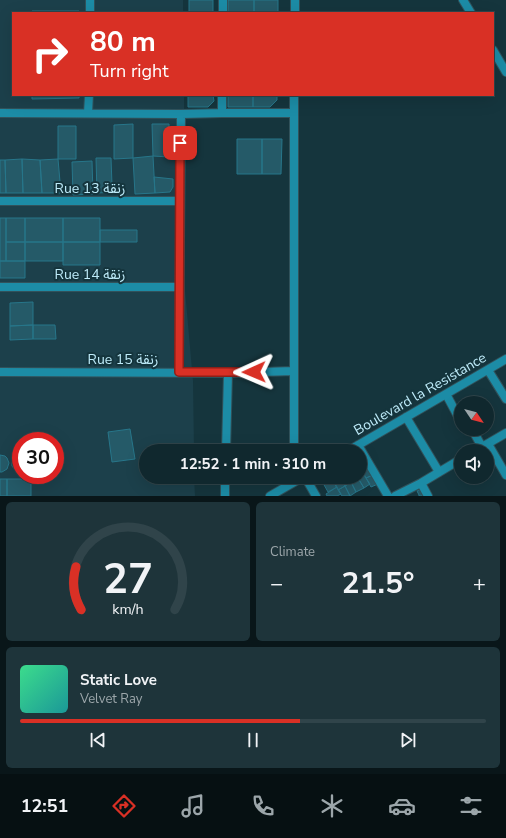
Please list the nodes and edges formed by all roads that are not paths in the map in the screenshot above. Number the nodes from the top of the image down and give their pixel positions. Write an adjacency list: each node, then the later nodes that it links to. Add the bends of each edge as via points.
1 (90, 0): 5 (street)
2 (223, 0): 6 (street)
3 (295, 0): 7 (street)
4 (463, 0): 8 (street)
5 (90, 12)
6 (223, 12)
7 (295, 12)
8 (470, 12)
9 (494, 52): 10 (street)
10 (506, 72)
11 (89, 96): 15 (street)
12 (222, 96): 16 (street)
13 (294, 96): 17 (street)
14 (0, 113): 15 (street)
15 (88, 113): 18 (street)
16 (222, 113): 17 (street); 18 (street)
17 (294, 113): 25 (street)
18 (181, 114): 20 (street)
19 (0, 201): 20 (street, Rue 13 زنقة)
20 (180, 201): 22 (street)
21 (0, 287): 22 (street, Rue 14 زنقة)
22 (179, 287): 27 (street)
23 (506, 359): 24 (street, Boulevard la Resistance)
24 (488, 370): 29 (street, Boulevard la Resistance); 30 (street)
25 (294, 371): 28 (street, Rue 15 زنقة); 35 (street)
26 (0, 372): 27 (street, Rue 15 زنقة)
27 (179, 372): 28 (street, Rue 15 زنقة)
28 (228, 373): 34 (street)
29 (446, 394): 31 (street); 32 (street, Boulevard la Resistance)
30 (506, 399)
31 (454, 409)
32 (406, 417): 36 (street, Boulevard la Resistance); 41 (street)
33 (506, 433): 37 (street)
34 (226, 444)
35 (294, 444)
36 (360, 444)
37 (487, 444)
38 (367, 460): 50 (street)
39 (494, 460): 42 (street)
40 (454, 463): 41 (street)
41 (439, 472): 43 (street)
42 (506, 474)
43 (421, 483): 51 (street); 52 (street)
44 (226, 484): 48 (street)
45 (291, 484): 47 (street)
46 (308, 484): 49 (street)
47 (272, 495)
48 (225, 496)
49 (316, 496)
50 (388, 496)
51 (395, 496)
52 (428, 496)

